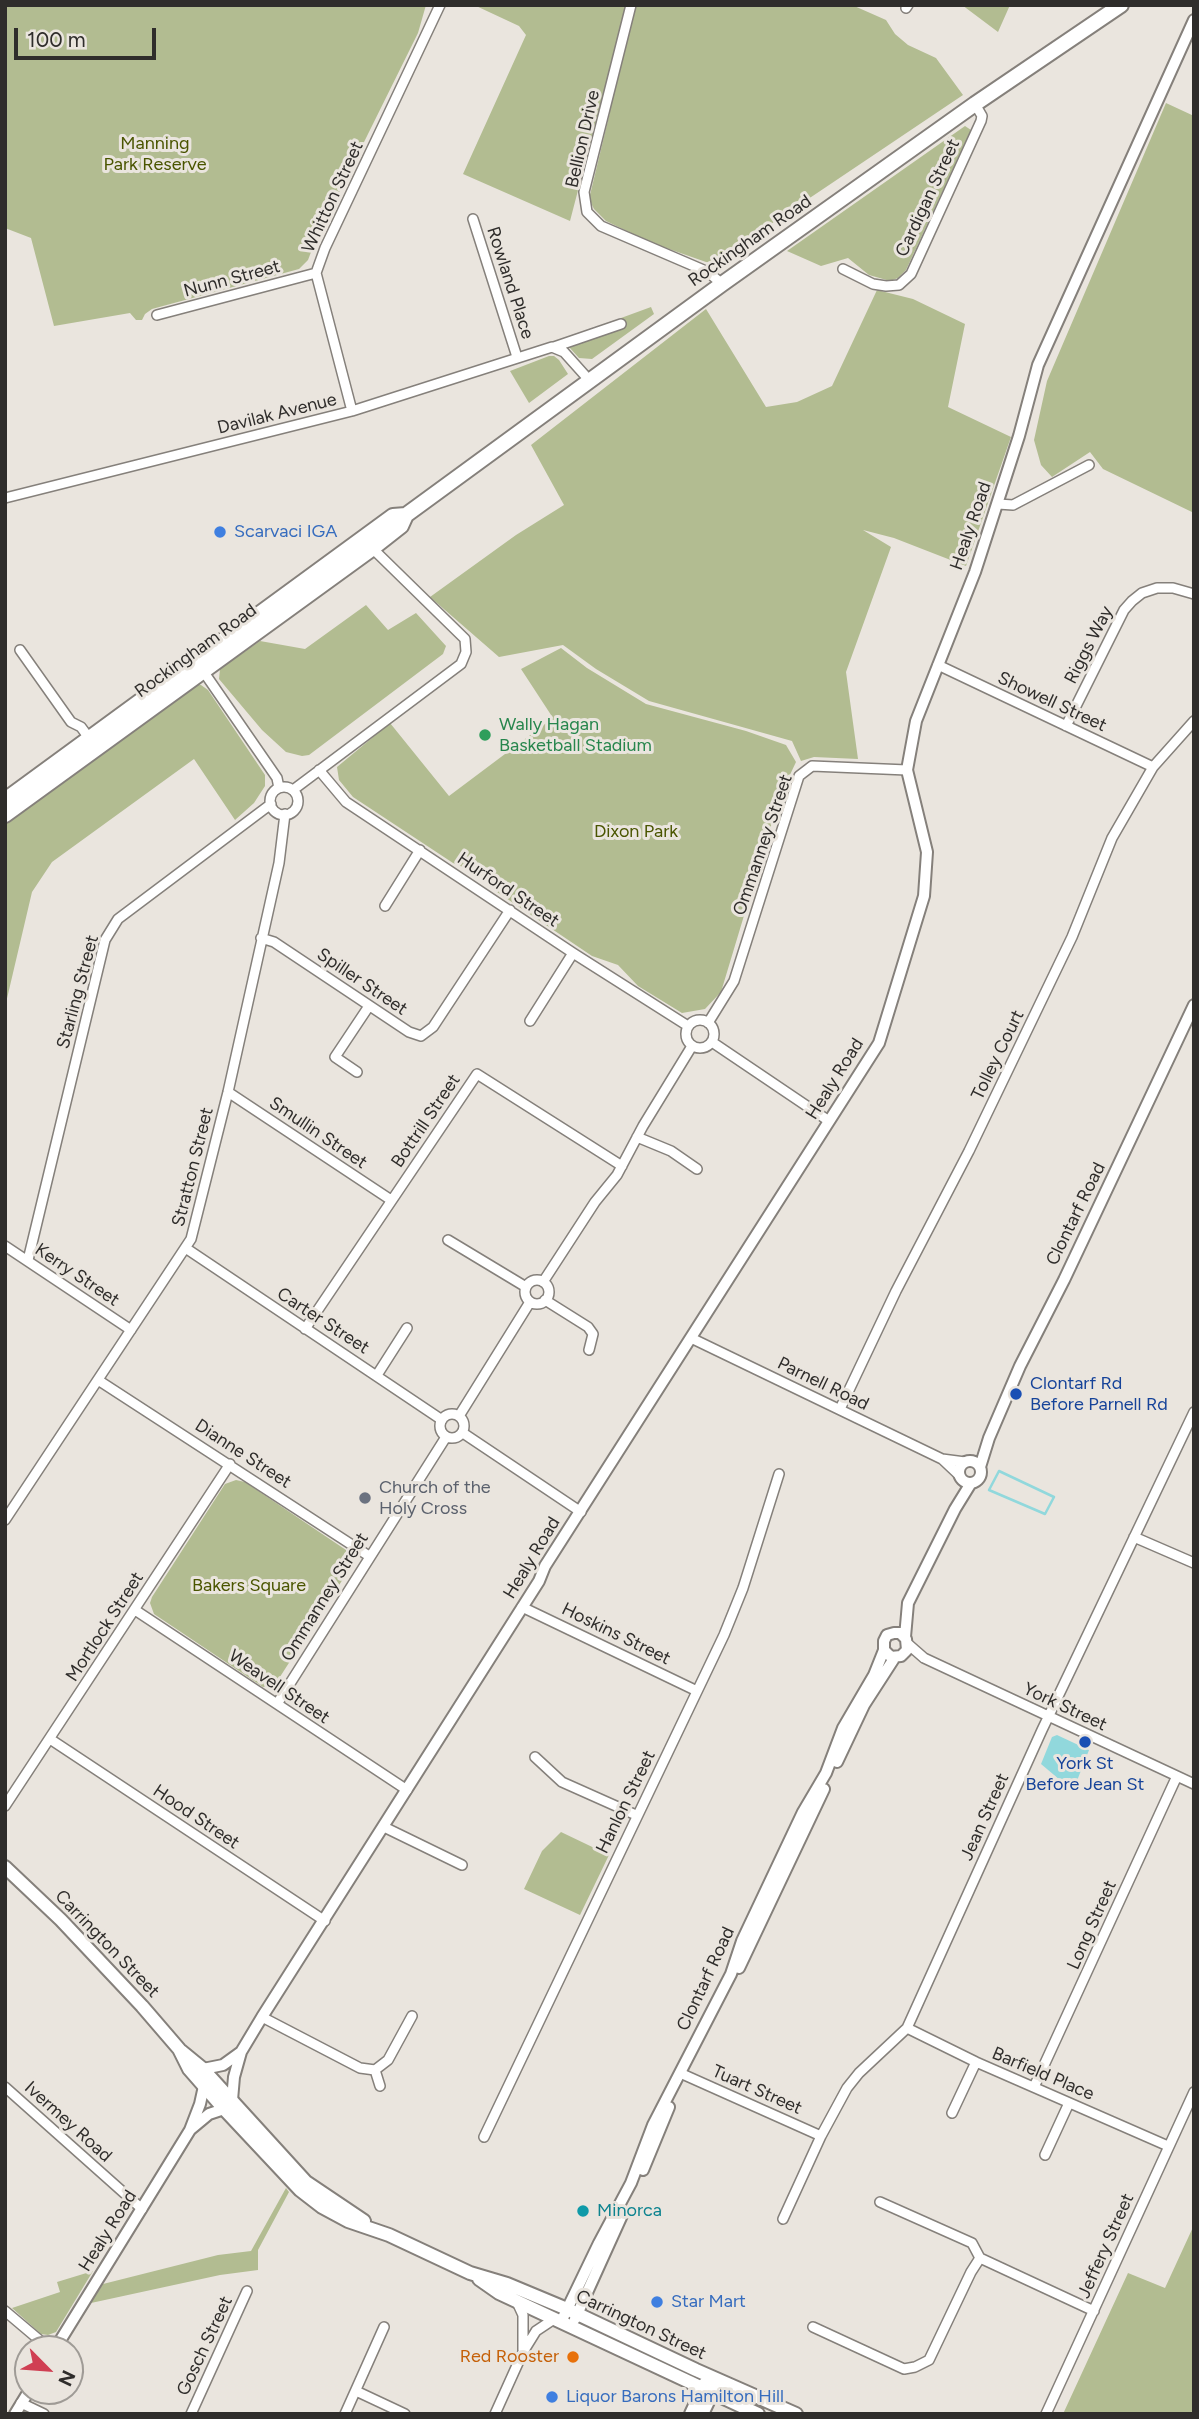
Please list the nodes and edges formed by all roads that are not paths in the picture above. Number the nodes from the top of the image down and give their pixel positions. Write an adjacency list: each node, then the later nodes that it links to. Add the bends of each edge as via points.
1 (440, 5): 8 (street, Whitton Street)
2 (631, 5): 9 (street, Bellion Drive, via 584,192 587,212 601,226 708,272)
3 (1121, 5): 5 (main road, Rockingham Road)
4 (1194, 20): 18 (street, Healy Road, via 1038,365)
5 (975, 104): 7 (street, Cardigan Street, via 981,121 911,274 899,285 886,286); 9 (main road, Rockingham Road)
6 (473, 219): 13 (street, Rowland Place)
7 (843, 269)
8 (316, 273): 10 (street, Nunn Street); 15 (street, Whitton Street)
9 (722, 284): 14 (main road, Rockingham Road)
10 (157, 316)
11 (621, 324): 12 (street, Davilak Avenue)
12 (552, 347): 13 (street, Davilak Avenue); 14 (street, via 564,352)
13 (517, 357): 15 (street, Davilak Avenue)
14 (590, 381): 19 (main road, Rockingham Road, via 406,515 393,516)
15 (352, 411): 17 (street, Davilak Avenue)
16 (1089, 465): 18 (street, via 1013,505)
17 (5, 498)
18 (998, 504): 23 (street, Healy Road)
19 (368, 543): 22 (main road, Rockingham Road); 28 (street, via 466,639 466,652 461,664)
20 (1194, 594): 25 (street, Riggs Way, via 1157,588 1132,601)
21 (20, 650): 26 (street, via 71,722)
22 (199, 665): 26 (main road, Rockingham Road); 30 (street, via 270,767); 35 (main road, Rockingham Road)
23 (938, 665): 25 (street, Showell Street); 29 (street, Healy Road, via 916,722)
24 (1194, 721): 27 (street, Tolley Court)
25 (1066, 726): 27 (street, Showell Street)
26 (89, 738): 32 (main road, Rockingham Road)
27 (1153, 767): 70 (street, Tolley Court, via 1112,838 1072,937)
28 (318, 770): 31 (street); 36 (street, Hurford Street, via 346,802)
29 (907, 770): 44 (street, Ommanney Street, via 812,766 799,776 734,981); 50 (street, Healy Road, via 927,852 924,896 879,1043)
30 (279, 788): 31 (street); 33 (street, via 271,796)
31 (293, 790): 34 (street, via 298,798 296,807)
32 (5, 800)
33 (271, 804): 34 (street, via 276,812); 58 (street, Starling Street, via 118,919 105,940)
34 (285, 814): 39 (street, Stratton Street)
35 (5, 815)
36 (420, 850): 37 (street); 38 (street, Hurford Street)
37 (385, 905)
38 (510, 910): 40 (street, Hurford Street); 42 (street, Spiller Street, via 433,1027 421,1036)
39 (261, 939): 42 (street, Spiller Street, via 274,942); 49 (street, Stratton Street)
40 (573, 953): 43 (street); 45 (street, Hurford Street)
41 (1194, 1005): 77 (street, Clontarf Road, via 989,1438)
42 (369, 1006): 48 (street, via 335,1057)
43 (530, 1021)
44 (708, 1023): 45 (street, via 694,1021); 46 (street)
45 (688, 1026): 47 (street, via 687,1040)
46 (712, 1042): 47 (street); 50 (street)
47 (692, 1046): 51 (street)
48 (357, 1072)
49 (228, 1092): 54 (street, Smullin Street); 57 (street, Stratton Street)
50 (829, 1121): 66 (street, Healy Road)
51 (637, 1137): 52 (street); 53 (street, via 671,1150)
52 (622, 1166): 54 (street, Bottrill Street, via 477,1074); 59 (street)
53 (697, 1168)
54 (391, 1200): 64 (street, Bottrill Street)
55 (448, 1240): 60 (street)
56 (5, 1246): 58 (street, Kerry Street)
57 (187, 1249): 64 (street, Carter Street); 65 (street, Stratton Street)
58 (27, 1260): 65 (street, Kerry Street)
59 (543, 1282): 60 (street, via 530,1282); 61 (street, via 548,1287)
60 (526, 1287): 62 (street)
61 (545, 1300): 62 (street); 67 (street, via 588,1327 593,1334)
62 (530, 1302): 72 (street)
63 (407, 1328): 68 (street)
64 (305, 1329): 68 (street, Carter Street)
65 (131, 1330): 69 (street, Stratton Street)
66 (691, 1339): 70 (street, Parnell Road); 81 (street, Healy Road)
67 (589, 1350)
68 (377, 1375): 73 (street, Carter Street)
69 (99, 1380): 78 (street, Dianne Street); 82 (street, Stratton Street)
70 (840, 1409): 76 (street, Parnell Road)
71 (1194, 1412): 83 (street, Jean Street)
72 (459, 1416): 73 (street, via 450,1414); 74 (street)
73 (442, 1420): 75 (street, via 440,1429)
74 (463, 1433): 75 (street); 81 (street)
75 (446, 1437): 84 (street, Ommanney Street)
76 (942, 1459): 77 (street, Parnell Road); 80 (street, Parnell Road)
77 (971, 1463): 80 (street, via 960,1466); 80 (street, via 980,1477)
78 (230, 1464): 84 (street, Dianne Street); 87 (street, Mortlock Street)
79 (779, 1474): 92 (street, Hanlon Street, via 743,1588)
80 (964, 1479): 88 (street, via 955,1509 912,1595)
81 (581, 1512): 86 (street, Healy Road)
82 (5, 1520)
83 (1134, 1537): 85 (street); 94 (street, Jean Street)
84 (369, 1556): 93 (street, Ommanney Street)
85 (1194, 1563)
86 (522, 1607): 92 (street, Hoskins Street); 99 (street, Healy Road)
87 (135, 1609): 93 (street, Weavell Street); 95 (street, Mortlock Street)
88 (902, 1638): 89 (street, via 887,1635); 90 (street, via 907,1650); 91 (street, York Street)
89 (884, 1650): 90 (street); 114 (street, Clontarf Road)
90 (898, 1657): 91 (street, York Street); 114 (street, Clontarf Road, via 864,1705 733,1981)
91 (924, 1658): 94 (street, York Street)
92 (697, 1690): 101 (street, Hanlon Street)
93 (277, 1704): 99 (street, Weavell Street)
94 (1048, 1717): 97 (street, York Street); 108 (street, Jean Street)
95 (50, 1739): 100 (street, Mortlock Street); 105 (street, Hood Street)
96 (535, 1757): 101 (street, via 562,1782)
97 (1177, 1776): 98 (street, York Street); 118 (street, Long Street)
98 (1194, 1784)
99 (407, 1790): 102 (street, Healy Road)
100 (5, 1806)
101 (636, 1815): 126 (street, Hanlon Street)
102 (384, 1827): 103 (street); 105 (street, Healy Road)
103 (462, 1865)
104 (5, 1867): 109 (main road, Carrington Street, via 61,1920)
105 (325, 1921): 106 (street, Healy Road)
106 (262, 2017): 110 (street, Healy Road); 113 (street, via 360,2068)
107 (412, 2017): 113 (street, via 388,2060)
108 (907, 2028): 111 (street, Barfield Place); 125 (street, Jean Street, via 852,2080)
109 (179, 2049): 112 (main road, Carrington Street); 115 (main road, Carrington Street)
110 (241, 2052): 112 (street, via 223,2065); 121 (street, Healy Road)
111 (976, 2062): 118 (street, Barfield Place); 123 (street)
112 (203, 2069): 121 (main road, Carrington Street)
113 (375, 2070): 116 (street)
114 (682, 2074): 125 (street, Tuart Street); 137 (street, Clontarf Road, via 650,2132)
115 (204, 2086): 121 (main road, Carrington Street); 124 (street, Healy Road)
116 (380, 2086)
117 (5, 2087): 130 (street, Ivermey Road)
118 (1034, 2087): 120 (street, Barfield Place)
119 (1194, 2092): 122 (street, Jeffery Street)
120 (1069, 2103): 127 (street, Barfield Place); 128 (street)
121 (228, 2104): 124 (street, Healy Road); 133 (main road, Carrington Street, via 300,2190 322,2207)
122 (1190, 2112): 127 (street, Jeffery Street)
123 (952, 2113)
124 (190, 2130): 130 (street, Healy Road)
125 (821, 2136): 131 (street, Jean Street)
126 (484, 2137)
127 (1168, 2146): 138 (street, Jeffery Street)
128 (1045, 2155)
129 (880, 2202): 132 (street, via 972,2244)
130 (142, 2209): 143 (street, Healy Road)
131 (783, 2219)
132 (980, 2258): 138 (street); 141 (street, via 929,2360 915,2367 904,2369)
133 (470, 2273): 135 (main road, Carrington Street); 137 (main road, Carrington Street)
134 (247, 2291): 150 (street, Gosch Street)
135 (517, 2302): 139 (main road, Carrington Street); 144 (street, via 523,2315)
136 (5, 2311): 142 (street)
137 (573, 2311): 139 (street, Clontarf Road); 145 (main road, Carrington Street)
138 (1094, 2311): 158 (street, Jeffery Street)
139 (562, 2323): 144 (street, via 536,2331); 147 (main road, Carrington Street)
140 (384, 2327): 146 (street)
141 (813, 2327)
142 (35, 2335)
143 (61, 2335)
144 (523, 2352): 153 (street)
145 (714, 2378): 147 (main road); 157 (main road, Carrington Street)
146 (356, 2391): 151 (street); 152 (street)
147 (707, 2392): 154 (main road); 155 (main road); 156 (main road, Carrington Street)
148 (25, 2405): 149 (street)
149 (44, 2414)
150 (191, 2414)
151 (345, 2414)
152 (405, 2414)
153 (495, 2414)
154 (691, 2414)
155 (702, 2414)
156 (758, 2414)
157 (796, 2414)
158 (1046, 2414)

